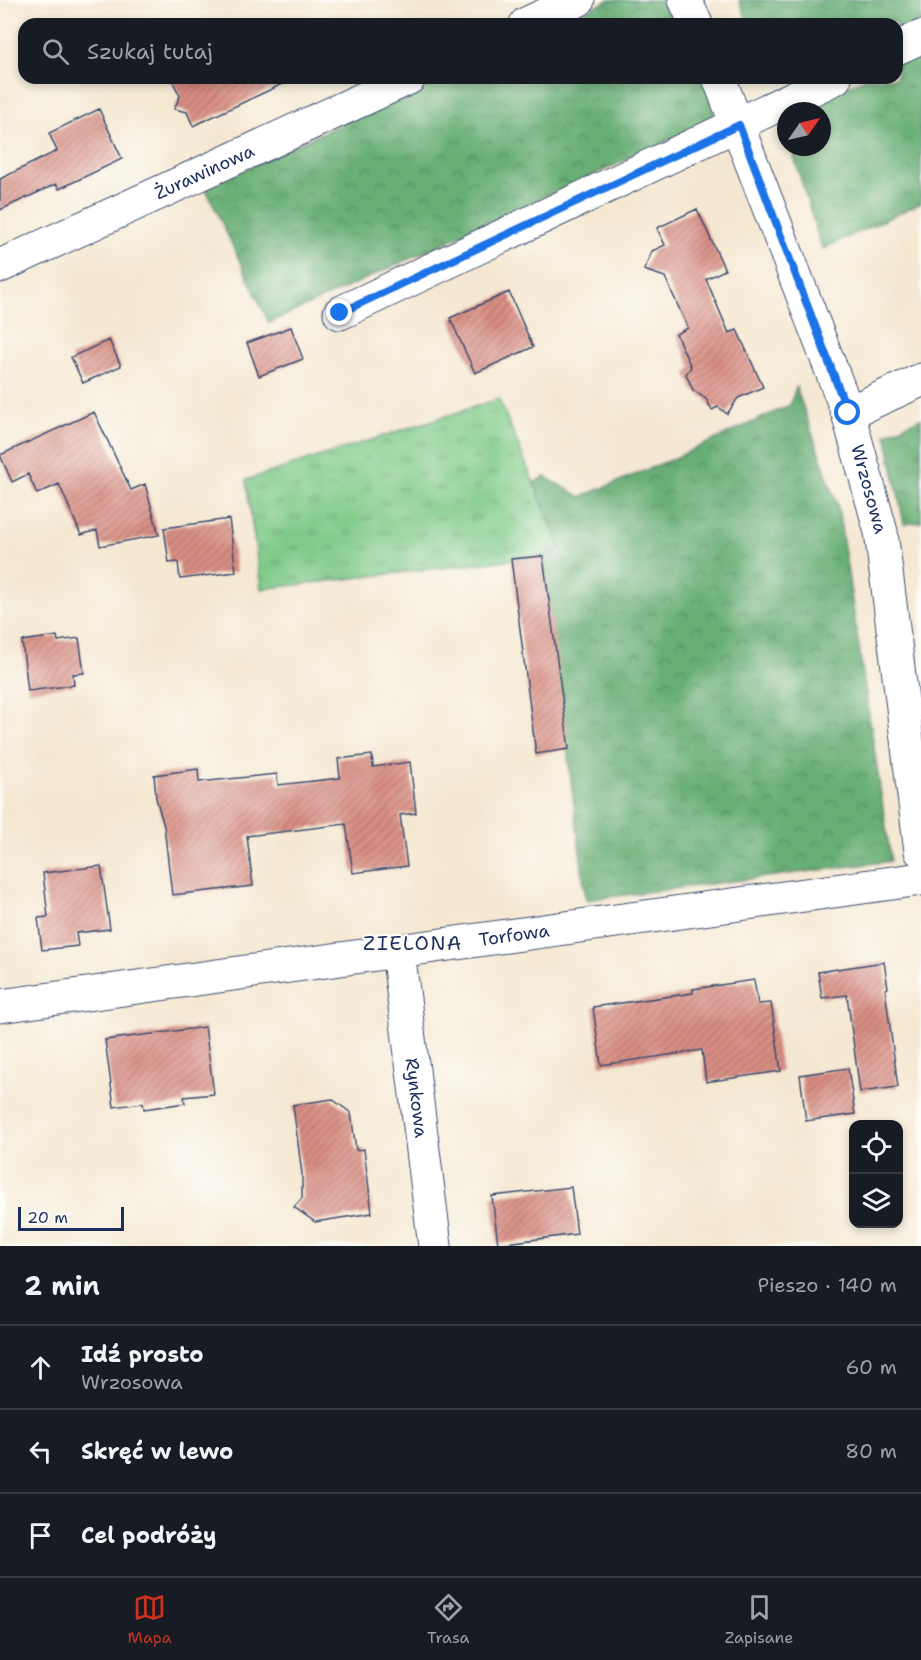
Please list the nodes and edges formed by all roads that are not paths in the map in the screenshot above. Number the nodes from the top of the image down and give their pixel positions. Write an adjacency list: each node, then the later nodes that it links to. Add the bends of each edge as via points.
1 (578, 0): 3 (street)
2 (686, 0): 4 (street)
3 (539, 18)
4 (694, 18)
5 (921, 37): 6 (street)
6 (903, 45)
7 (396, 84): 11 (street, Żurawinowa)
8 (722, 84): 10 (street, Wrzosowa)
9 (824, 84): 10 (street)
10 (739, 125): 12 (street); 14 (street, Wrzosowa)
11 (0, 266)
12 (340, 313)
13 (921, 380): 14 (street)
14 (848, 413): 15 (street, Wrzosowa, via 881,532)
15 (921, 851)
16 (921, 879): 17 (street, Torfowa)
17 (398, 951): 18 (street, Torfowa); 19 (street, Rynkowa)
18 (0, 1006)
19 (435, 1246)

